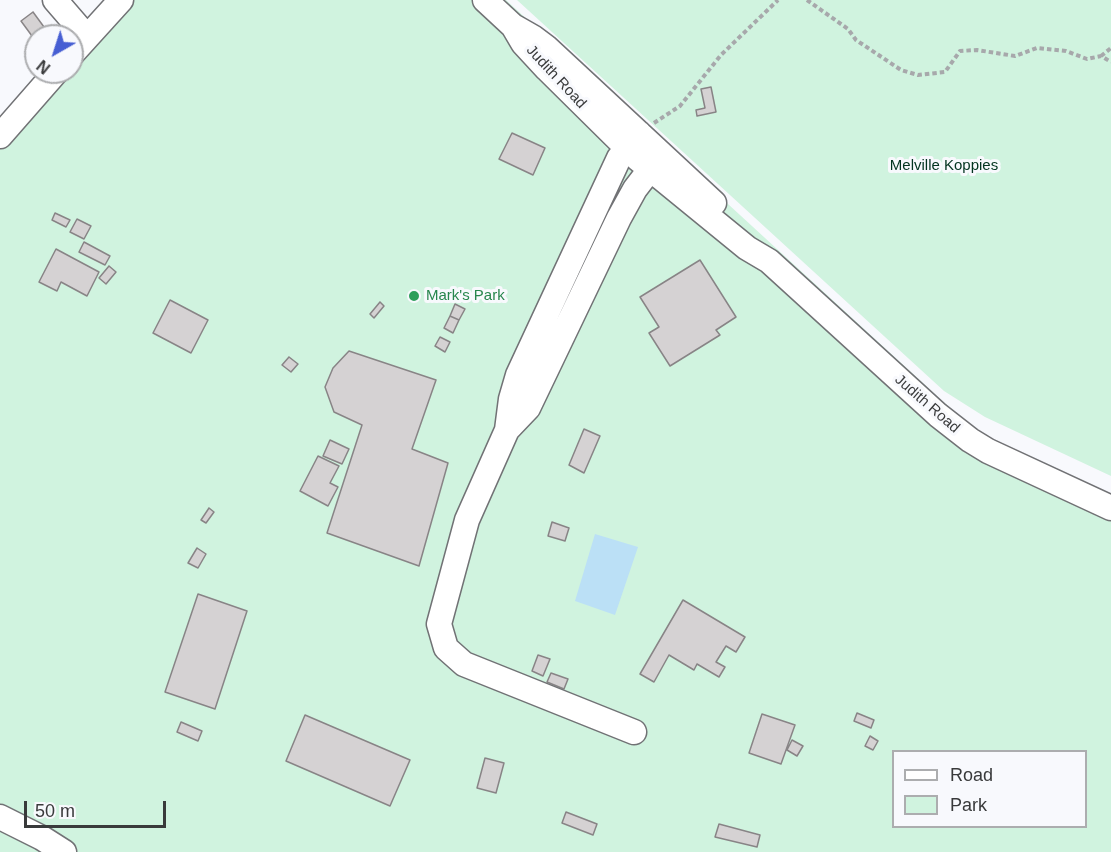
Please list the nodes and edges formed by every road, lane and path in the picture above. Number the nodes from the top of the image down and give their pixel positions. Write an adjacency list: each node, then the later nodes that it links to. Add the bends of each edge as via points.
1 (55, 0): 6 (street)
2 (121, 0): 7 (street)
3 (484, 0): 13 (street, Judith Road, via 546,48)
4 (778, 0): 13 (path, via 721,55 680,106)
5 (807, 0): 9 (path, via 848,29 856,40 901,70 918,75 945,72 960,51 1015,56 1037,48 1066,51 1087,59)
6 (68, 24)
7 (84, 41)
8 (1111, 48): 9 (path)
9 (1101, 56): 10 (path)
10 (1111, 62)
11 (46, 84): 12 (street)
12 (0, 136)
13 (633, 141): 14 (street, Judith Road); 15 (street, via 619,158 518,375)
14 (656, 162): 15 (street, via 619,218 528,408); 16 (street, Judith Road, via 938,416 988,451)
15 (507, 430): 17 (street, via 467,520 439,624 446,648 464,664)
16 (1111, 508)
17 (634, 732)
18 (0, 817): 19 (street)
19 (64, 852)

